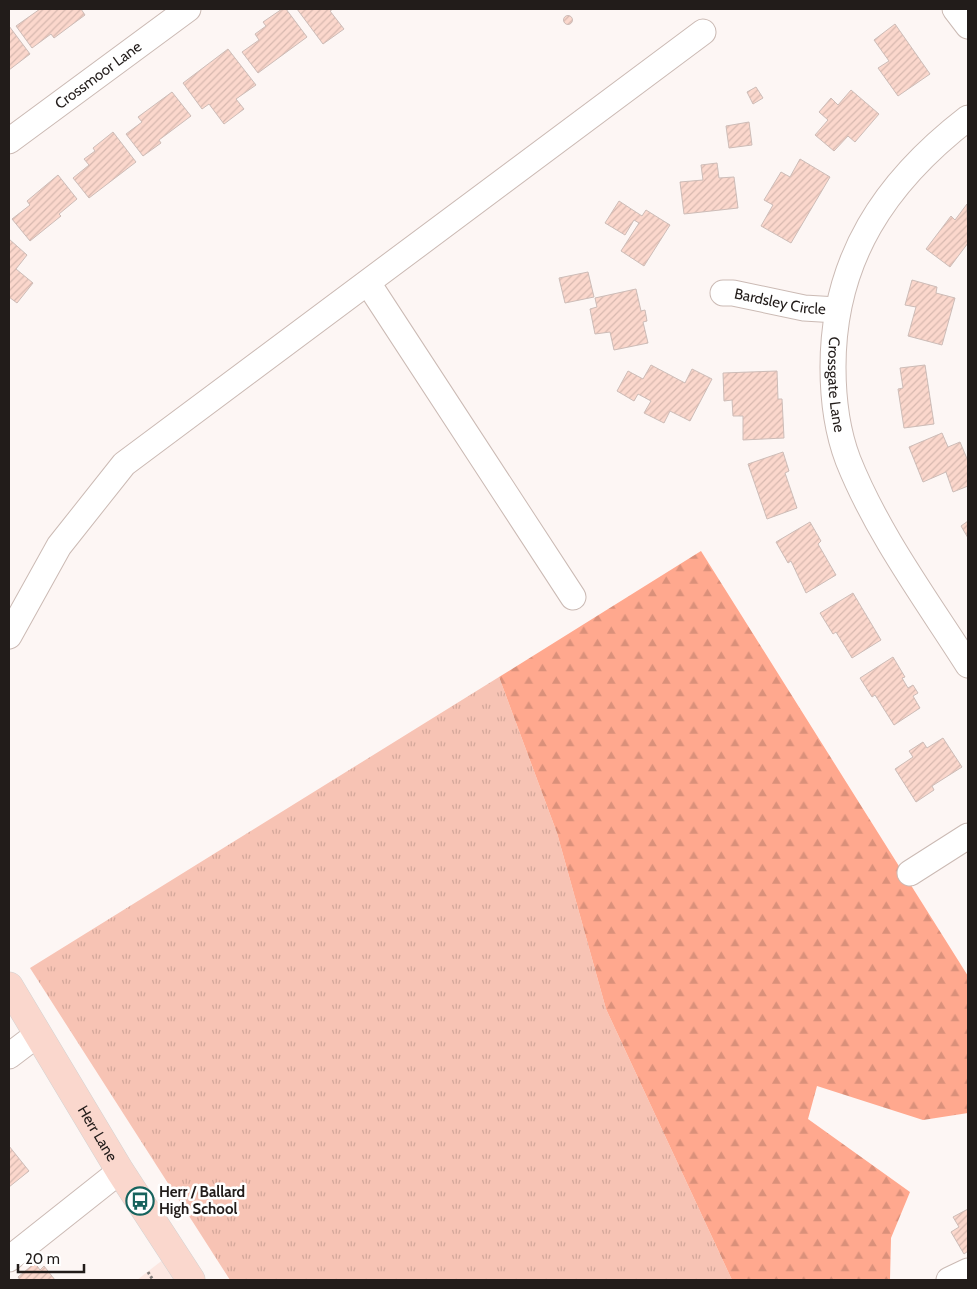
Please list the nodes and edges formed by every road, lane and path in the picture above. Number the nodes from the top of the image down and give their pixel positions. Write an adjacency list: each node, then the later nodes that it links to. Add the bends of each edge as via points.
1 (188, 9): 6 (street, Crossmoor Lane)
2 (955, 9): 3 (street)
3 (968, 26)
4 (703, 32): 7 (street)
5 (968, 118): 9 (street, Crossgate Lane, via 927,153 889,194 863,234)
6 (9, 141)
7 (368, 282): 10 (street); 11 (street, via 124,464 59,546)
8 (723, 293): 9 (street, Bardsley Circle, via 804,308)
9 (837, 310): 12 (street, Crossgate Lane, via 833,335 833,379 836,413 847,457 879,523)
10 (573, 597)
11 (9, 636)
12 (968, 665)
13 (968, 836): 14 (street)
14 (910, 873)
15 (9, 986): 16 (main road, Herr Lane)
16 (38, 1034): 17 (street); 18 (main road, Herr Lane)
17 (9, 1056)
18 (120, 1171): 19 (street); 23 (main road, Herr Lane)
19 (9, 1259)
20 (968, 1271): 24 (street)
21 (148, 1272): 22 (path)
22 (152, 1280)
23 (191, 1280)
24 (950, 1280)

